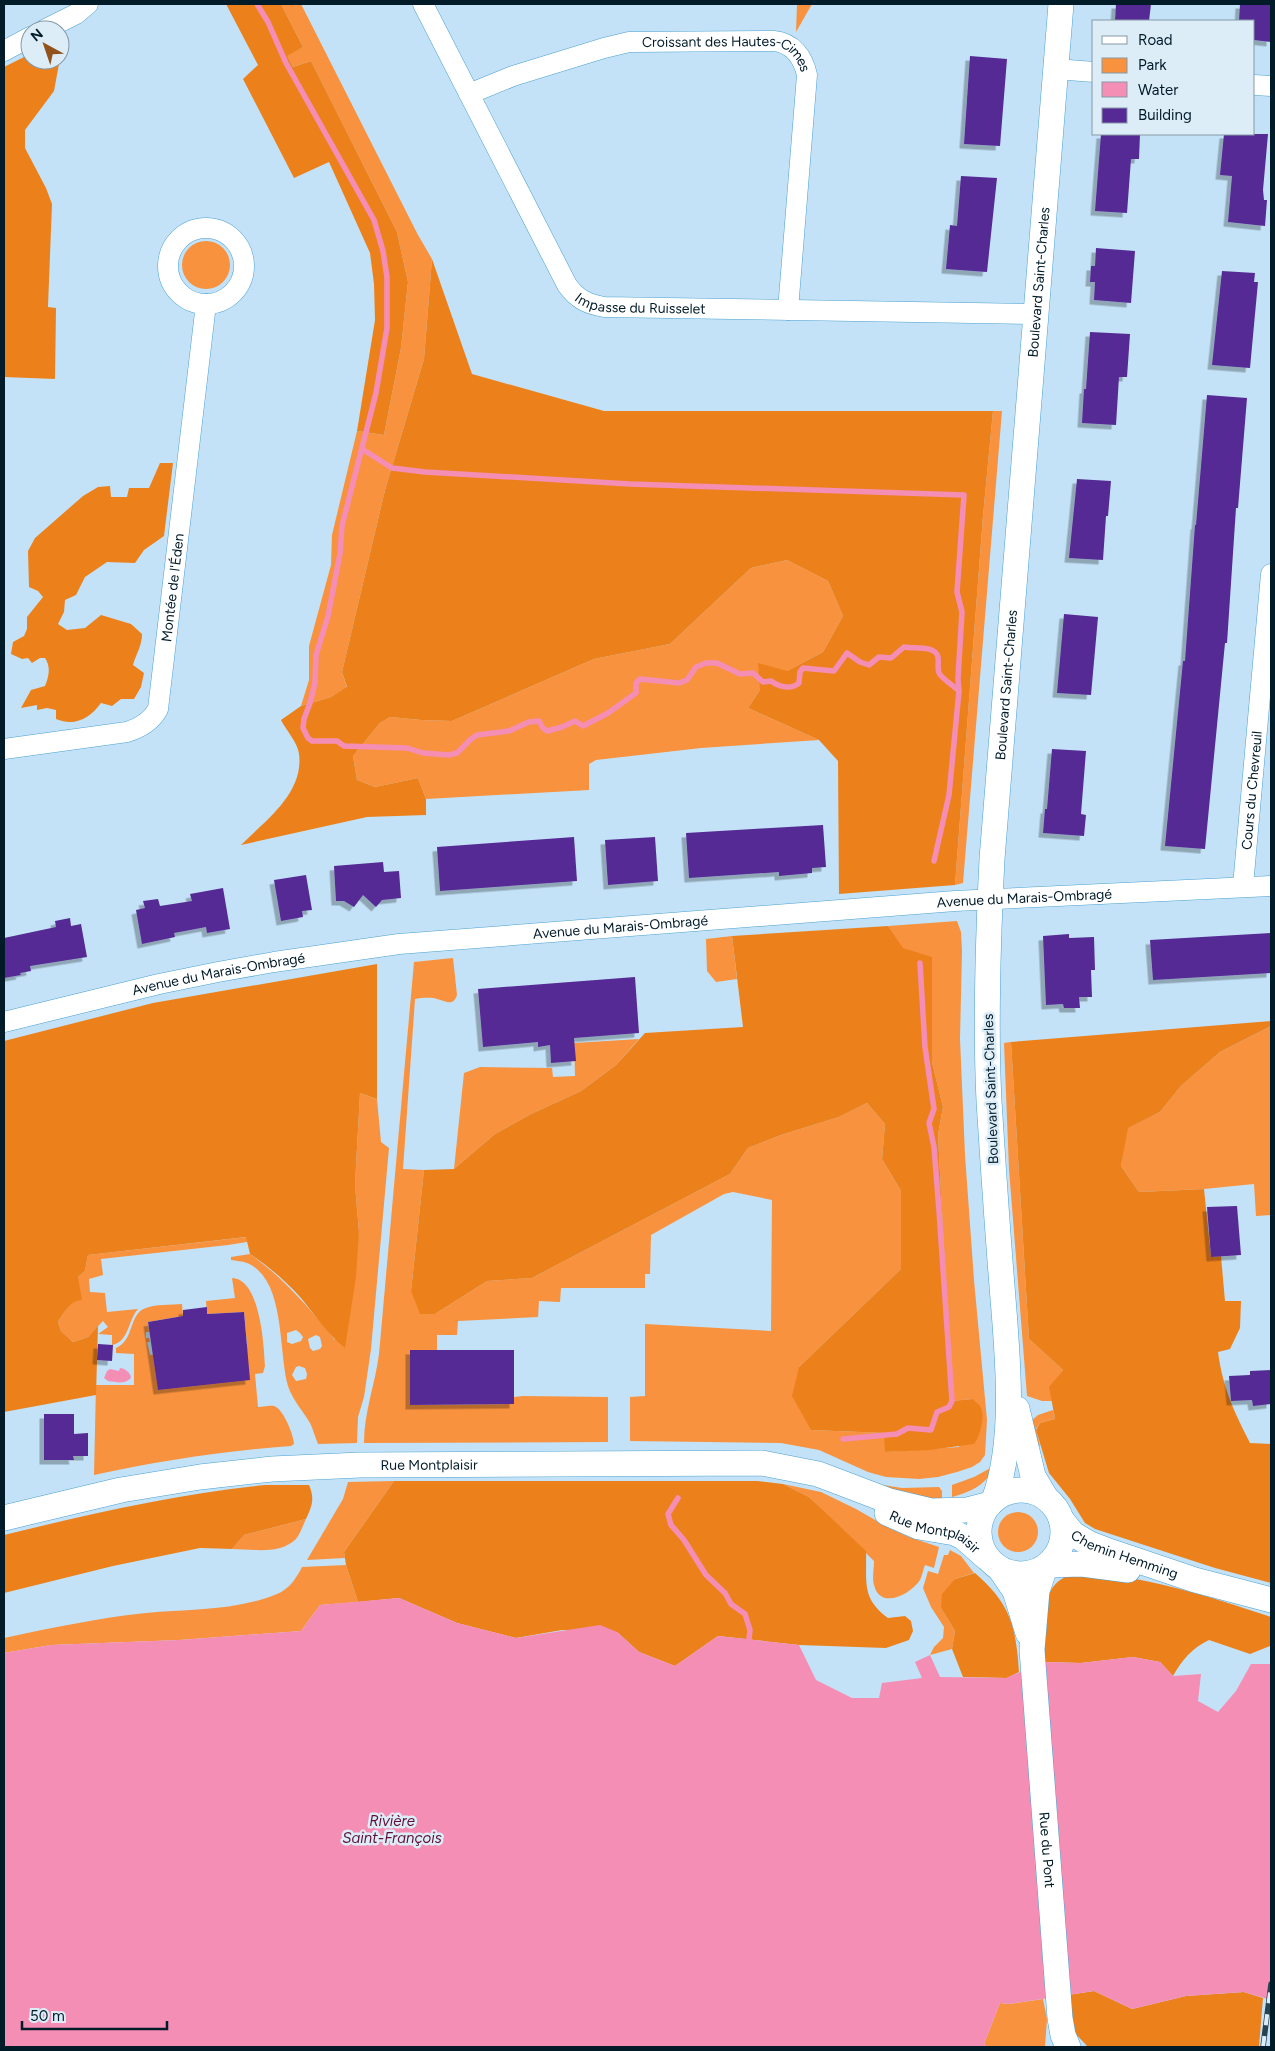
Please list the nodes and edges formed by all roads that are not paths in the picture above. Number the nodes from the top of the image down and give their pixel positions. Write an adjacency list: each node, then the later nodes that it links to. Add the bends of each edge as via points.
1 (88, 4): 4 (street)
2 (423, 4): 11 (street, Impasse du Ruisselet)
3 (1061, 4): 7 (street, Boulevard Saint-Charles)
4 (64, 20)
5 (20, 42): 6 (street)
6 (4, 51)
7 (1055, 69): 8 (street); 14 (street, Boulevard Saint-Charles)
8 (1092, 72)
9 (1255, 85): 10 (street)
10 (1271, 86)
11 (469, 94): 13 (street, Impasse du Ruisselet, via 567,285 580,300 604,307); 13 (street, Croissant des Hautes-Cimes, via 499,81 629,42 774,41 788,45 805,66 808,80)
12 (206, 304): 16 (street, Montée de l'Éden, via 158,709 145,724 127,732)
13 (788, 310): 14 (street, Impasse du Ruisselet)
14 (1037, 314): 19 (street, Boulevard Saint-Charles)
15 (1271, 574): 17 (street, Cours du Chevreuil)
16 (4, 749)
17 (1243, 886): 18 (street, Avenue du Marais-Ombragé); 19 (street, Avenue du Marais-Ombragé)
18 (1271, 886)
19 (990, 899): 20 (street, Avenue du Marais-Ombragé, via 386,946 274,962 159,984); 21 (street, Boulevard Saint-Charles, via 989,1090)
20 (4, 1022)
21 (1008, 1367): 23 (street, Boulevard Saint-Charles, via 1029,1464); 24 (street, Boulevard Saint-Charles, via 1006,1453 1002,1477)
22 (855, 1489): 24 (street, Rue Montplaisir, via 931,1512 967,1510); 25 (street, Rue Montplaisir, via 818,1474 762,1463 331,1466 191,1478 121,1490); 27 (street, Rue Montplaisir, via 905,1522 962,1537)
23 (1046, 1498): 24 (street, via 1019,1490 1005,1493); 26 (street)
24 (992, 1502): 27 (street, via 982,1516 979,1538 982,1550)
25 (4, 1518)
26 (1061, 1519): 28 (street, via 1062,1542); 29 (street, Chemin Hemming, via 1073,1534 1090,1544)
27 (995, 1565): 28 (street, via 1012,1574 1025,1575); 31 (street, via 1015,1591)
28 (1047, 1566): 29 (street, Chemin Hemming, via 1103,1566); 31 (street, via 1037,1591)
29 (1195, 1580): 30 (street, Chemin Hemming)
30 (1271, 1600)
31 (1032, 1650): 32 (street, Rue du Pont, via 1060,2018)
32 (1068, 2047)

